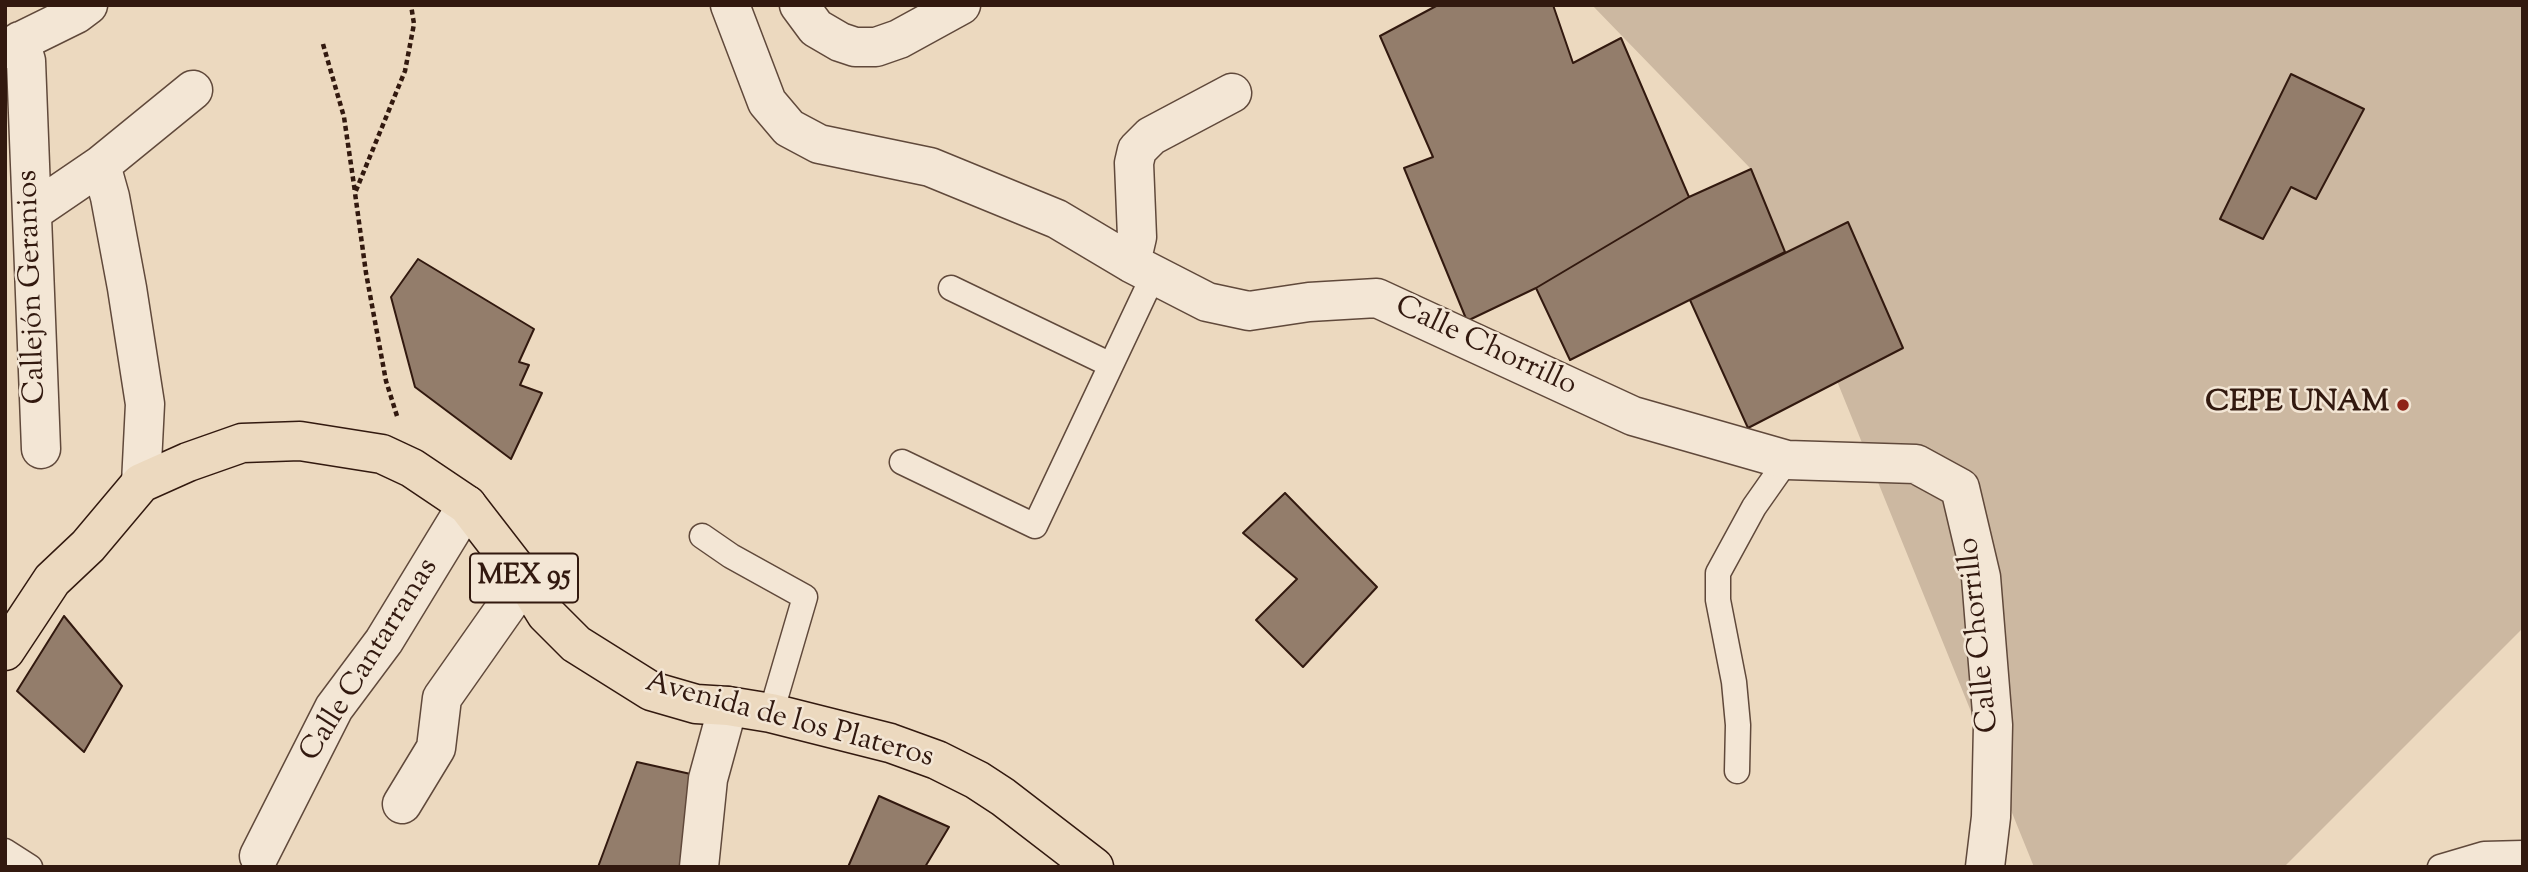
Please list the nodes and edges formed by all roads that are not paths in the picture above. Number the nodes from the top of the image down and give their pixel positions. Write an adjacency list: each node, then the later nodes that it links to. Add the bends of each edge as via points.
1 (88, 5): 5 (street)
2 (730, 5): 10 (street, Calle Chorrillo, via 767,102 789,128 819,144 930,167 1058,219)
3 (799, 5): 4 (street, via 816,28 855,47 876,47 899,39)
4 (961, 5)
5 (13, 45): 9 (street, Callejón Geranios, via 26,61)
6 (192, 90): 8 (street)
7 (1232, 93): 10 (street, via 1151,136 1137,150 1137,237)
8 (101, 165): 9 (street); 16 (street, via 145,404)
9 (32, 212): 13 (street, Callejón Geranios)
10 (1142, 269): 12 (lane); 14 (street, Calle Chorrillo, via 1207,302 1249,312 1309,302 1377,299 1633,416)
11 (951, 288): 12 (lane)
12 (1111, 365): 15 (lane, via 1035,526)
13 (41, 449)
14 (1787, 460): 23 (lane, via 1754,507 1718,573 1718,600 1735,693); 31 (street, Calle Chorrillo, via 1916,464 1960,488 1981,577 1993,725)
15 (902, 462)
16 (141, 483): 17 (main road, Avenida de los Plateros / MEX 95, via 242,443 300,441 382,454); 20 (main road, Avenida de los Plateros / MEX 95, via 52,580)
17 (467, 505): 19 (main road, Avenida de los Plateros / MEX 95); 27 (street, Calle Cantarranas, via 384,641 334,708)
18 (702, 536): 22 (lane, via 805,597)
19 (526, 580): 21 (main road, Avenida de los Plateros / MEX 95, via 546,614 576,644 608,665 651,691 696,704); 24 (street, via 442,698 436,748)
20 (5, 651)
21 (728, 706): 22 (main road, Avenida de los Plateros / MEX 95); 29 (street, via 708,779)
22 (771, 713): 30 (main road, Avenida de los Plateros / MEX 95, via 890,743 977,779)
23 (1737, 771)
24 (402, 804)
25 (5, 851): 28 (lane)
26 (2523, 853): 32 (lane, via 2484,854)
27 (260, 856)
28 (30, 867)
29 (699, 867)
30 (1094, 867)
31 (1985, 867)
32 (2440, 867)

